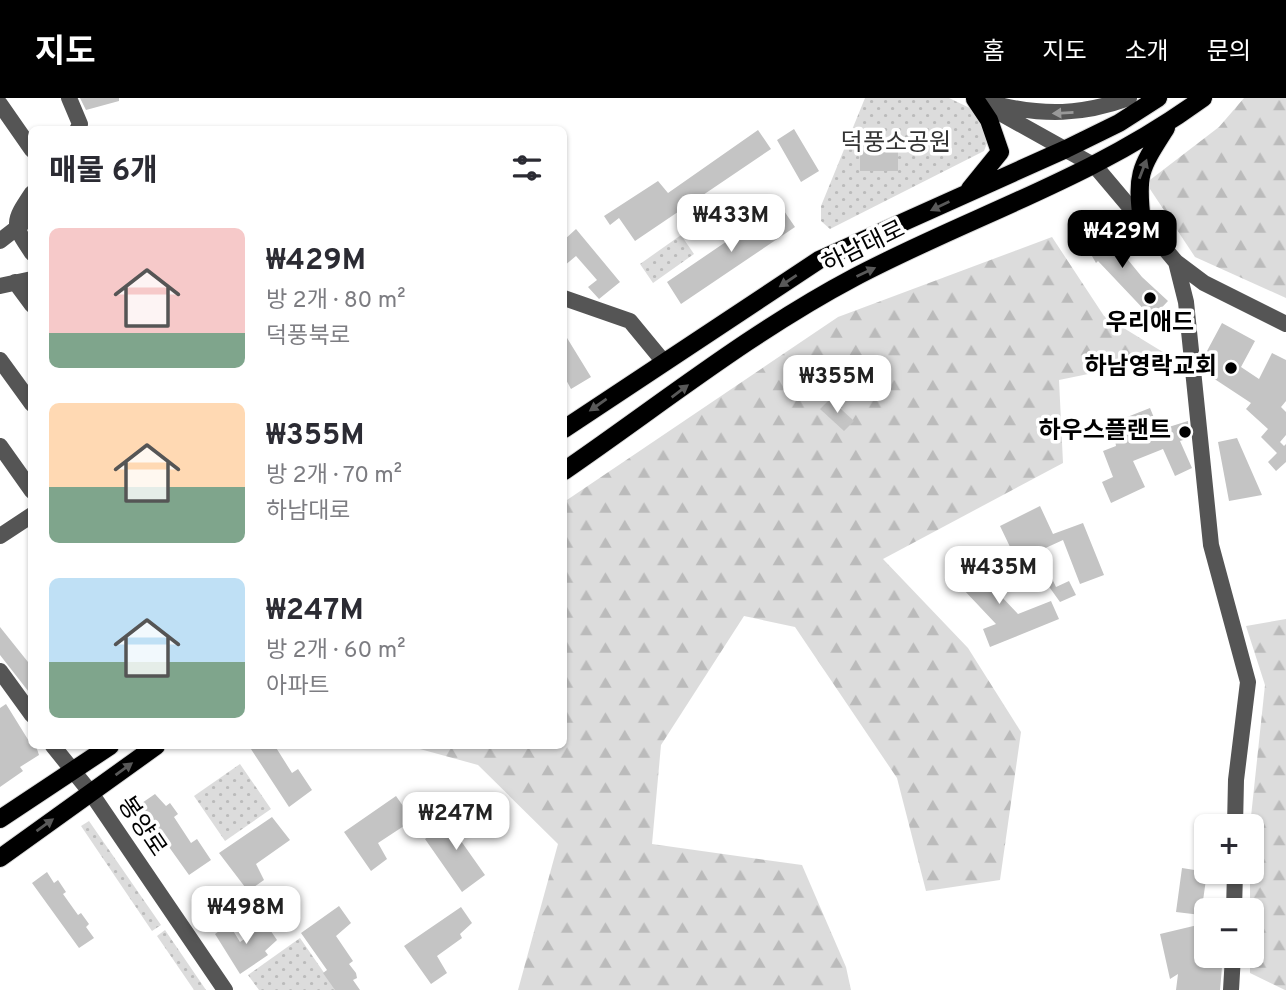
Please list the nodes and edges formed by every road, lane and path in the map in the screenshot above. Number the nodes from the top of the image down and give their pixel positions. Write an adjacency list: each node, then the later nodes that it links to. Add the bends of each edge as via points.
1 (69, 98): 8 (street)
2 (974, 98): 3 (street, one-way to 2, via 1062,114 1035,113); 10 (street); 12 (main road, via 989,120 1000,152)
3 (1129, 98)
4 (1157, 98): 10 (main road, 하남대로)
5 (1203, 98): 7 (main road, 하남대로)
6 (0, 104): 9 (street)
7 (1170, 122): 11 (main road, 하남대로); 15 (main road, one-way to 7, via 1137,184 1141,169)
8 (79, 126)
9 (28, 144)
10 (1066, 149): 11 (street); 12 (main road, 하남대로)
11 (1096, 166): 15 (street); 29 (main road, 하남대로, one-way to 11, via 764,328 857,276)
12 (965, 194): 25 (main road, 하남대로, one-way to 25, via 819,260)
13 (28, 200): 16 (street, via 15,218)
14 (28, 219): 16 (street)
15 (1142, 222): 19 (street)
16 (16, 229): 17 (street); 18 (street)
17 (0, 242)
18 (28, 247)
19 (1176, 262): 23 (street, via 1204,283); 40 (street, via 1186,302 1211,545 1248,682)
20 (15, 282): 22 (street)
21 (567, 299): 25 (street, via 630,321)
22 (28, 300)
23 (1286, 324)
24 (0, 360): 26 (street)
25 (663, 361): 27 (main road, 하남대로, one-way to 27)
26 (28, 398)
27 (567, 427)
28 (0, 446): 30 (street)
29 (567, 469)
30 (28, 485)
31 (28, 518): 32 (street)
32 (0, 536)
33 (1, 675): 34 (street)
34 (28, 710)
35 (56, 749): 38 (street, 봉양로)
36 (106, 749): 38 (main road)
37 (152, 749): 39 (main road, one-way to 37)
38 (74, 771): 39 (street, 봉양로); 41 (main road)
39 (91, 793): 42 (main road, one-way to 39); 44 (street, 봉양로)
40 (1235, 814)
41 (0, 819)
42 (0, 858)
43 (1233, 968): 45 (street)
44 (225, 990)
45 (1231, 990)

